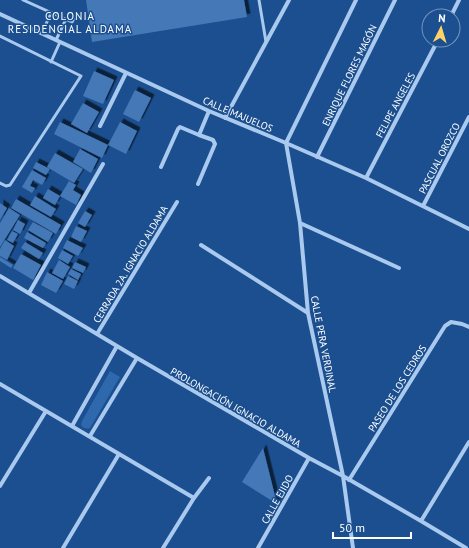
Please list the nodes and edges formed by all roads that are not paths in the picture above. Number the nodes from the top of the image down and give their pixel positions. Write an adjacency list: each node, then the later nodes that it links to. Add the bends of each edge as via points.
1 (23, 0): 6 (lane)
2 (260, 0): 13 (lane)
3 (289, 0): 13 (street)
4 (356, 0): 22 (street)
5 (395, 0): 23 (street, ENRIQUE FLORES MAGÓN)
6 (51, 12): 8 (lane); 10 (lane)
7 (0, 14): 10 (street, CALLE MAJUELOS)
8 (66, 19): 9 (lane, via 72,22); 12 (lane)
9 (74, 19)
10 (42, 33): 12 (street, CALLE MAJUELOS)
11 (0, 36): 15 (lane)
12 (58, 41): 15 (lane); 16 (street, CALLE MAJUELOS)
13 (266, 43): 19 (street)
14 (434, 48): 26 (street, FELIPE ANGELES)
15 (51, 62): 27 (lane, via 81,76 10,185)
16 (126, 73): 17 (street, CALLE MAJUELOS); 20 (street)
17 (209, 111): 19 (street, CALLE MAJUELOS); 21 (street)
18 (469, 117): 30 (street, PASCUAL OROZCO)
19 (225, 118): 22 (street, CALLE MAJUELOS)
20 (100, 126)
21 (199, 135): 25 (street, via 178,129); 28 (street, via 213,140 215,144)
22 (286, 143): 23 (street, CALLE MAJUELOS); 31 (street, CALLE PERA VERDINAL)
23 (317, 157): 26 (street, CALLE MAJUELOS)
24 (103, 164): 36 (street)
25 (161, 167)
26 (366, 178): 30 (street, CALLE MAJUELOS)
27 (0, 183)
28 (198, 184)
29 (177, 202): 39 (street, CERRADA 2A. IGNACIO ALDAMA)
30 (423, 206): 32 (street, CALLE MAJUELOS)
31 (300, 223): 34 (street); 37 (street, CALLE PERA VERDINAL)
32 (469, 229)
33 (201, 245): 37 (street)
34 (399, 268)
35 (0, 276): 36 (street, PROLONGACIÓN IGNACIO ALDAMA)
36 (29, 293): 39 (street, PROLONGACIÓN IGNACIO ALDAMA)
37 (308, 313): 49 (street, CALLE PERA VERDINAL)
38 (469, 327): 51 (street, PASEO DE LOS CEDROS, via 451,322 445,326)
39 (97, 334): 40 (street, PROLONGACIÓN IGNACIO ALDAMA)
40 (116, 346): 41 (street, PROLONGACIÓN IGNACIO ALDAMA); 44 (street)
41 (137, 358): 45 (street); 48 (street, PROLONGACIÓN IGNACIO ALDAMA)
42 (0, 384): 43 (street)
43 (46, 411): 44 (street); 52 (street)
44 (72, 426): 45 (street)
45 (90, 436): 47 (street)
46 (469, 442): 54 (street)
47 (119, 454): 53 (street); 55 (street)
48 (309, 458): 49 (street, PROLONGACIÓN IGNACIO ALDAMA); 57 (street, CALLE EJIDO)
49 (343, 476): 51 (street, PROLONGACIÓN IGNACIO ALDAMA); 58 (street, CALLE PERA VERDINAL)
50 (209, 478): 53 (street)
51 (349, 480): 54 (street, PROLONGACIÓN IGNACIO ALDAMA)
52 (0, 486)
53 (194, 498): 56 (street)
54 (421, 521): 59 (street, PROLONGACIÓN IGNACIO ALDAMA)
55 (63, 548)
56 (163, 548)
57 (258, 548)
58 (353, 548)
59 (466, 548)

